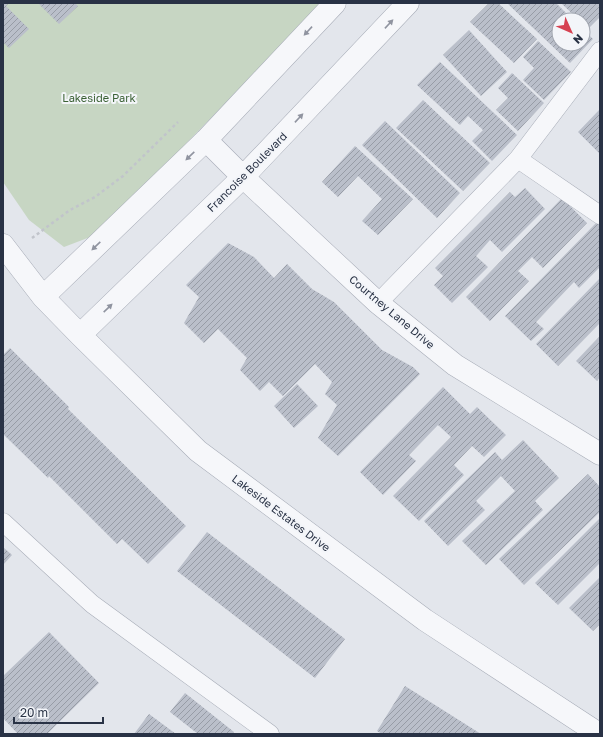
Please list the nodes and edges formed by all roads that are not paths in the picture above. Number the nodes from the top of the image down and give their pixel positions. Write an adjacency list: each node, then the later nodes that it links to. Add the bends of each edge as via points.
1 (335, 3): 4 (street, one-way to 4)
2 (408, 3): 6 (street, Francoise Boulevard, one-way to 2)
3 (600, 51): 5 (lane)
4 (206, 140): 6 (street, Courtney Lane Drive); 9 (street, one-way to 9)
5 (518, 159): 7 (lane); 10 (lane)
6 (243, 177): 10 (street, Courtney Lane Drive); 11 (street, Francoise Boulevard, one-way to 6)
7 (600, 215)
8 (7, 250): 9 (street, Lakeside Estates Drive)
9 (43, 297): 11 (street, Lakeside Estates Drive)
10 (378, 303): 12 (street, Courtney Lane Drive, via 455,365)
11 (80, 335): 15 (street, Lakeside Estates Drive, via 198,451 425,620)
12 (600, 454)
13 (3, 522): 14 (lane, via 92,604)
14 (270, 734)
15 (599, 734)

